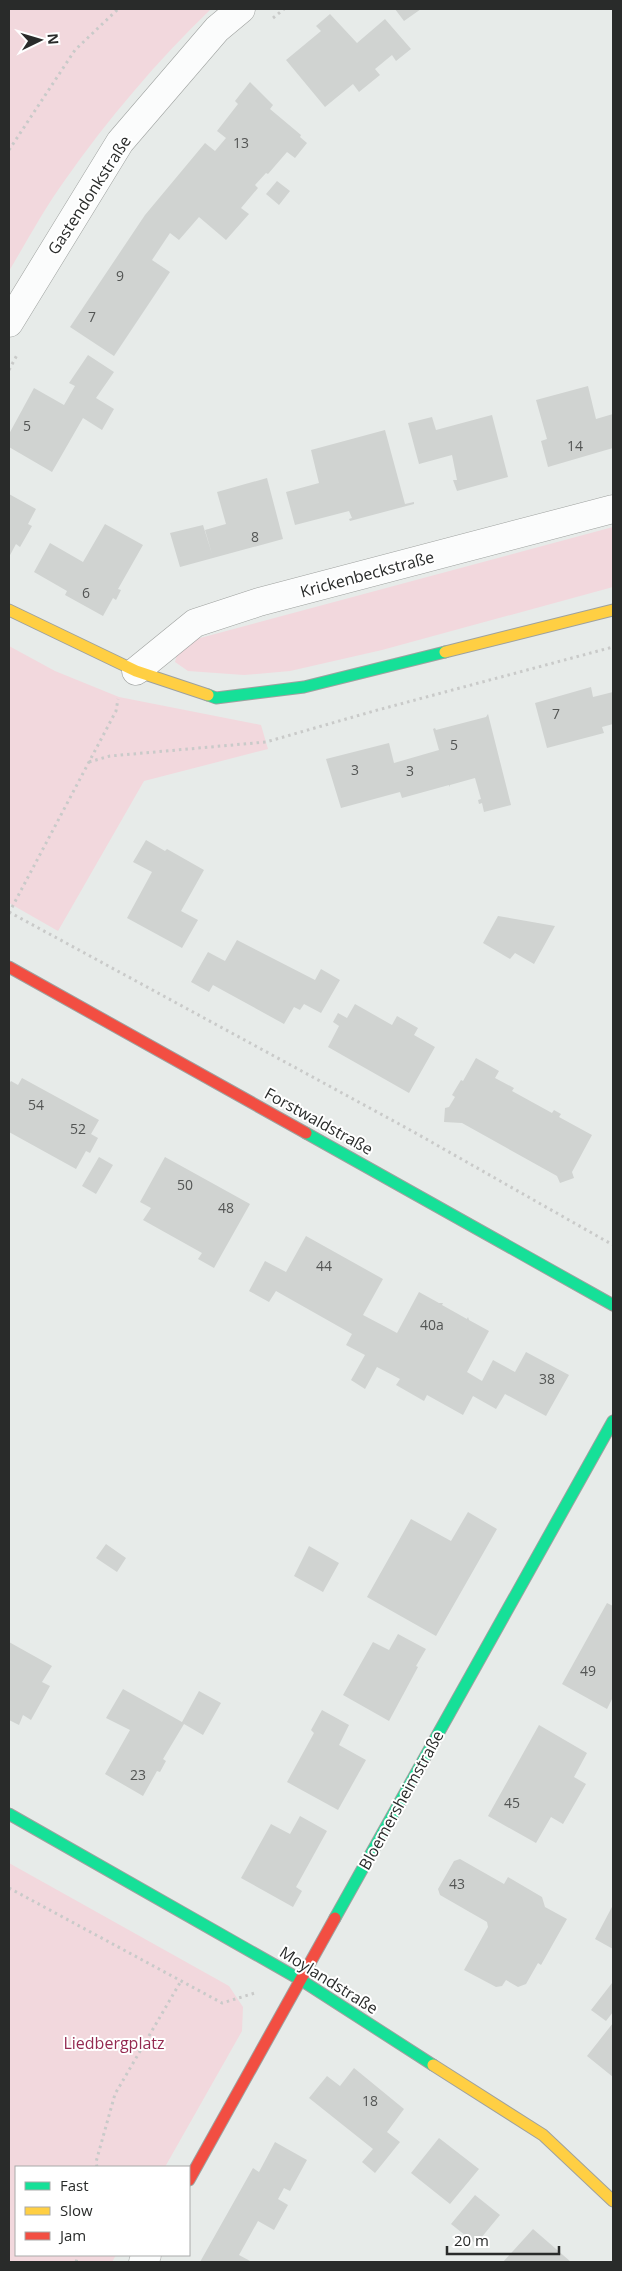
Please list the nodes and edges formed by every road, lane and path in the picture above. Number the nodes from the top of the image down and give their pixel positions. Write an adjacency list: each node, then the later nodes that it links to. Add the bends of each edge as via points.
1 (118, 9): 3 (path, via 75,50)
2 (241, 9): 4 (street, Gastendonkstraße, via 217,29 120,142)
3 (9, 150)
4 (9, 323)
5 (613, 509): 9 (street, Krickenbeckstraße, via 259,602 195,623)
6 (9, 610): 9 (street)
7 (613, 610): 9 (street, via 284,690 216,698)
8 (613, 648): 10 (path, via 266,742 110,756)
9 (136, 671): 10 (path, via 119,697 116,711)
10 (89, 762): 11 (path)
11 (9, 913): 13 (path, via 412,1131)
12 (9, 966): 14 (street, Forstwaldstraße)
13 (613, 1245)
14 (613, 1304)
15 (613, 1421): 18 (street, Bloemersheimstraße)
16 (9, 1814): 18 (street, Moylandstraße)
17 (9, 1888): 19 (path)
18 (301, 1980): 19 (path, via 222,2002); 21 (street, Bloemersheimstraße); 22 (street, Moylandstraße, via 544,2135)
19 (181, 1981): 20 (path, via 116,2094)
20 (97, 2166)
21 (190, 2178)
22 (613, 2201)

